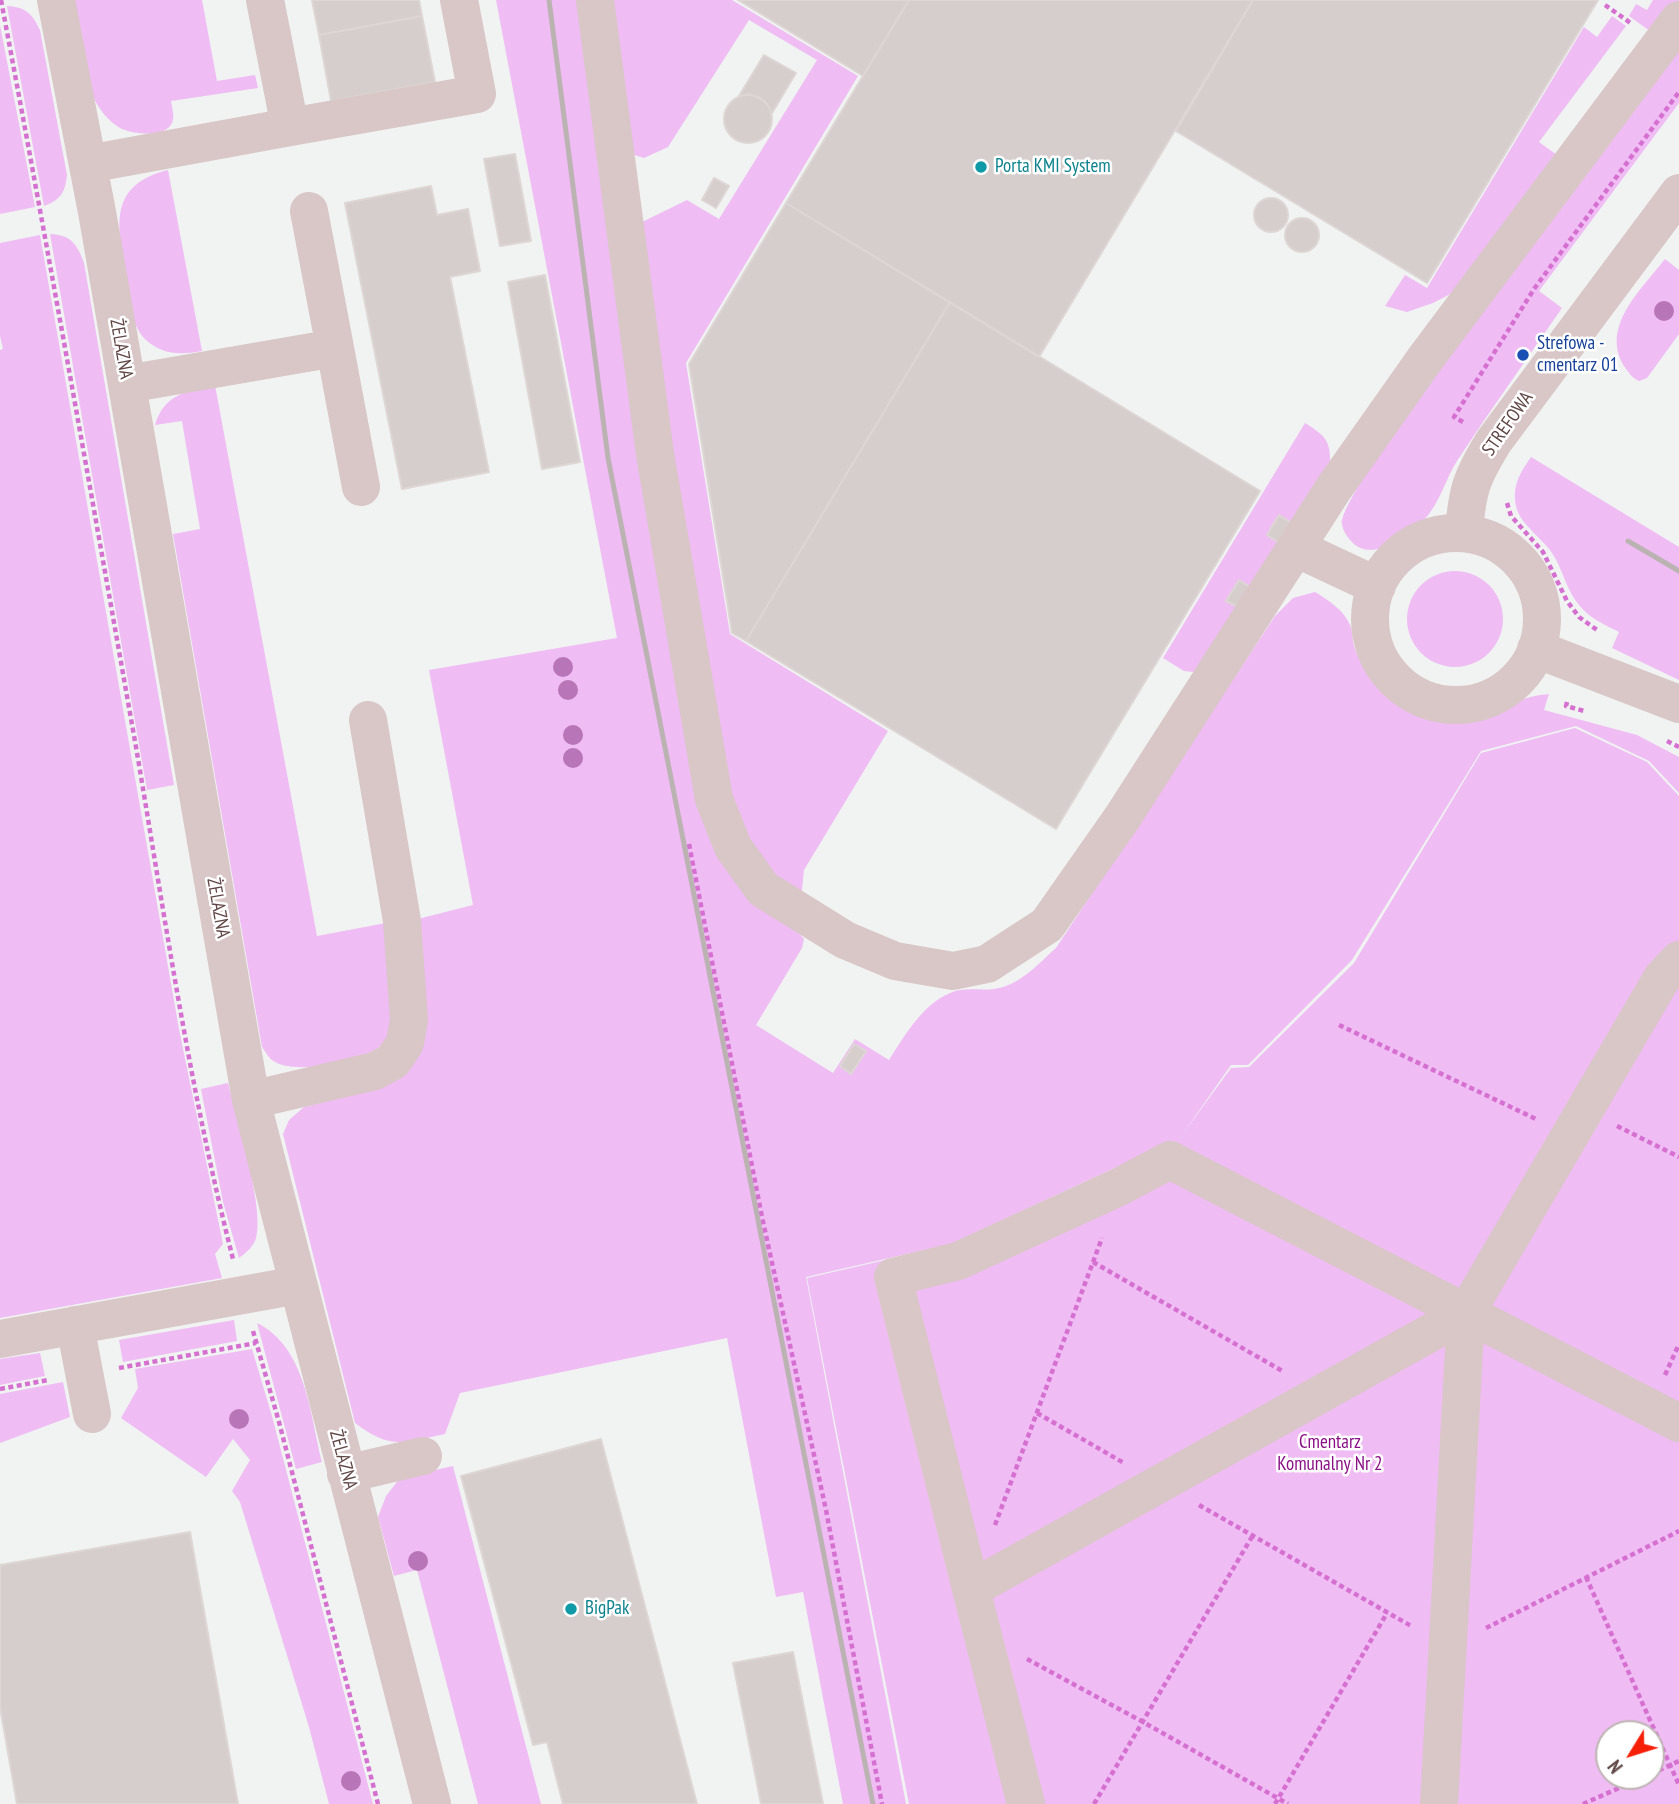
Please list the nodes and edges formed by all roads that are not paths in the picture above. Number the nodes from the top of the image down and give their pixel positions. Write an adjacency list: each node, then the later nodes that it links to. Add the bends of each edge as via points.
1 (56, 0): 7 (street, ŻELAZNA)
2 (265, 0): 6 (street)
3 (459, 0): 6 (street, via 477,94)
4 (595, 0): 14 (street, via 655,454 713,799 733,847 764,889 845,940 895,961 953,971 987,964 1047,925 1122,818)
5 (1679, 20): 14 (street, via 1425,359)
6 (290, 127): 7 (street)
7 (88, 164): 11 (street, ŻELAZNA)
8 (1679, 192): 13 (street, STREFOWA, via 1494,441 1466,498)
9 (309, 211): 10 (street)
10 (335, 348): 11 (street); 12 (street)
11 (127, 384): 20 (street, ŻELAZNA)
12 (361, 487)
13 (1464, 533): 15 (street, via 1434,535 1406,548 1385,569); 16 (street, via 1493,541 1518,559 1535,584 1542,613)
14 (1296, 548): 15 (street)
15 (1377, 586): 16 (street, via 1369,626 1377,655 1394,680 1418,697 1447,706 1477,703 1504,691 1526,670)
16 (1536, 649): 17 (street)
17 (1679, 704)
18 (368, 720): 20 (street, via 402,921 409,1020 405,1043 393,1061 375,1071)
19 (1679, 960): 22 (street, via 1662,978)
20 (251, 1100): 21 (street, ŻELAZNA)
21 (298, 1285): 23 (street); 28 (street, ŻELAZNA)
22 (1466, 1313): 26 (street); 29 (street); 29 (street, via 1170,1160 958,1261 893,1278); 32 (street)
23 (75, 1325): 24 (street); 25 (street)
24 (0, 1339)
25 (92, 1414)
26 (1679, 1423)
27 (423, 1456): 28 (street)
28 (346, 1474): 30 (street, ŻELAZNA)
29 (971, 1589): 31 (street)
30 (432, 1804)
31 (1026, 1804)
32 (1439, 1804)

